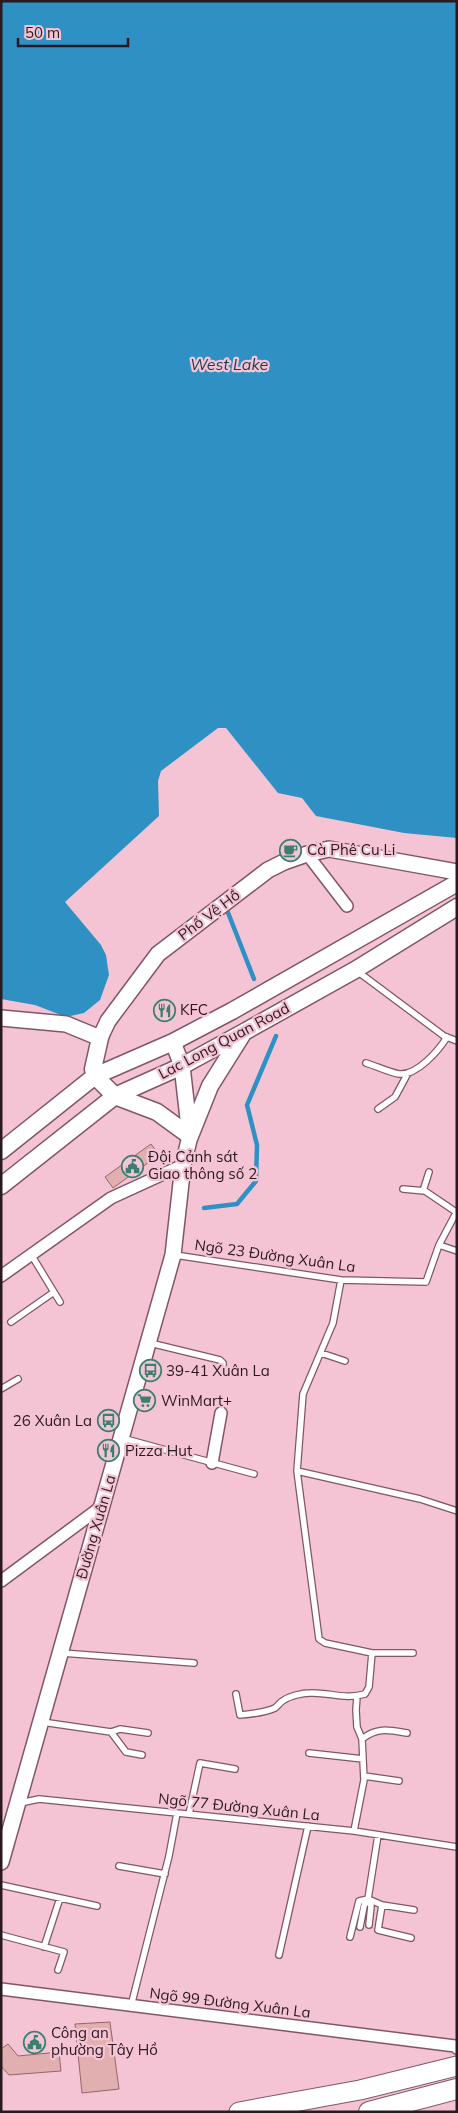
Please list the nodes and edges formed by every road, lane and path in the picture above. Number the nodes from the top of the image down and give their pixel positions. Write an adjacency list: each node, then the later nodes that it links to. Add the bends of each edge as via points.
1 (307, 854): 2 (street, Phố Vệ Hồ, via 329,849); 4 (street); 10 (street, Phố Vệ Hồ, via 268,870 158,954 108,1021)
2 (457, 872)
3 (457, 883): 12 (main road, Lac Long Quan Road)
4 (347, 906)
5 (457, 907): 6 (main road, Lac Long Quan Road)
6 (355, 970): 8 (main road, Lac Long Quan Road); 9 (lane)
7 (1, 1018): 10 (street, via 66,1024)
8 (244, 1032): 14 (main road, Lac Long Quan Road); 19 (main road, via 210,1086)
9 (447, 1037): 11 (lane); 15 (lane, via 439,1050)
10 (100, 1038): 16 (main road, via 93,1069)
11 (457, 1040)
12 (173, 1042): 14 (street, Đường Xuân La); 16 (main road, Lac Long Quan Road)
13 (366, 1062): 15 (lane, via 400,1074)
14 (182, 1066): 17 (main road, Lac Long Quan Road); 19 (street, Đường Xuân La)
15 (408, 1073): 18 (lane, via 395,1097)
16 (95, 1076): 17 (main road); 20 (main road, Lac Long Quan Road)
17 (115, 1096): 19 (main road, via 157,1112); 23 (main road, Lac Long Quan Road)
18 (378, 1109)
19 (190, 1136): 21 (street, Đường Xuân La)
20 (1, 1151)
21 (183, 1165): 29 (street, Đường Xuân La); 30 (street, via 111,1198)
22 (429, 1172): 25 (lane)
23 (1, 1186)
24 (404, 1189): 25 (lane)
25 (423, 1191): 26 (lane)
26 (457, 1211): 27 (lane, Ngõ 23 Đường Xuân La)
27 (440, 1246): 28 (lane); 32 (lane, Ngõ 23 Đường Xuân La, via 426,1282)
28 (457, 1251)
29 (173, 1254): 32 (lane, Ngõ 23 Đường Xuân La); 36 (street, Đường Xuân La)
30 (32, 1256): 31 (street); 33 (lane)
31 (1, 1276)
32 (342, 1280): 37 (lane, via 333,1322)
33 (54, 1292): 34 (lane); 35 (lane)
34 (60, 1302)
35 (11, 1322)
36 (149, 1342): 39 (lane, via 220,1360 223,1363); 43 (street, Đường Xuân La)
37 (321, 1353): 38 (lane); 45 (lane, via 303,1394)
38 (345, 1361)
39 (222, 1374)
40 (18, 1379): 41 (lane)
41 (1, 1389)
42 (221, 1413): 44 (street)
43 (122, 1438): 44 (lane); 47 (street, Đường Xuân La)
44 (212, 1462): 46 (lane)
45 (297, 1472): 48 (lane, via 420,1499); 51 (lane, via 319,1639)
46 (254, 1474)
47 (101, 1507): 49 (street); 50 (street, Đường Xuân La)
48 (457, 1511)
49 (1, 1582)
50 (60, 1653): 53 (lane); 56 (street, Đường Xuân La)
51 (372, 1653): 52 (lane); 55 (lane, via 369,1687 365,1694)
52 (413, 1653)
53 (194, 1664)
54 (236, 1694): 55 (lane, via 240,1716 266,1711 285,1699 306,1693)
55 (357, 1696): 60 (lane, via 357,1727)
56 (42, 1722): 57 (lane); 67 (street, Đường Xuân La)
57 (111, 1732): 58 (lane); 62 (lane, via 126,1752)
58 (148, 1733)
59 (407, 1733): 60 (lane, via 382,1729)
60 (362, 1739): 63 (lane)
61 (309, 1753): 63 (lane)
62 (142, 1755)
63 (363, 1758): 65 (lane)
64 (235, 1769): 69 (lane, via 200,1763)
65 (364, 1776): 66 (lane); 71 (lane)
66 (398, 1781)
67 (18, 1803): 68 (lane, Ngõ 77 Đường Xuân La, via 39,1798); 74 (street, Đường Xuân La)
68 (176, 1813): 69 (lane, Ngõ 77 Đường Xuân La); 76 (lane)
69 (188, 1814): 70 (lane, Ngõ 77 Đường Xuân La)
70 (308, 1826): 71 (lane, Ngõ 77 Đường Xuân La); 89 (lane)
71 (354, 1831): 72 (lane, Ngõ 77 Đường Xuân La)
72 (378, 1835): 73 (lane, Ngõ 77 Đường Xuân La); 79 (lane)
73 (457, 1847)
74 (1, 1862)
75 (119, 1866): 76 (lane)
76 (164, 1874): 92 (lane)
77 (1, 1885): 78 (lane)
78 (60, 1898): 80 (lane); 88 (lane)
79 (368, 1899): 81 (lane); 83 (lane, via 371,1906); 84 (lane); 86 (lane, via 359,1901)
80 (97, 1906)
81 (382, 1906): 82 (lane); 87 (lane, via 378,1930)
82 (414, 1910)
83 (369, 1925)
84 (360, 1927)
85 (1, 1935): 88 (lane)
86 (350, 1937)
87 (411, 1938)
88 (44, 1947): 90 (lane, via 64,1952)
89 (279, 1955)
90 (58, 1970)
91 (1, 1989): 92 (street, Ngõ 99 Đường Xuân La)
92 (131, 2006): 93 (street, Ngõ 99 Đường Xuân La)
93 (456, 2045)
94 (457, 2066): 96 (main road, via 360,2090)
95 (457, 2089): 97 (highway)
96 (239, 2112)
97 (369, 2112)

